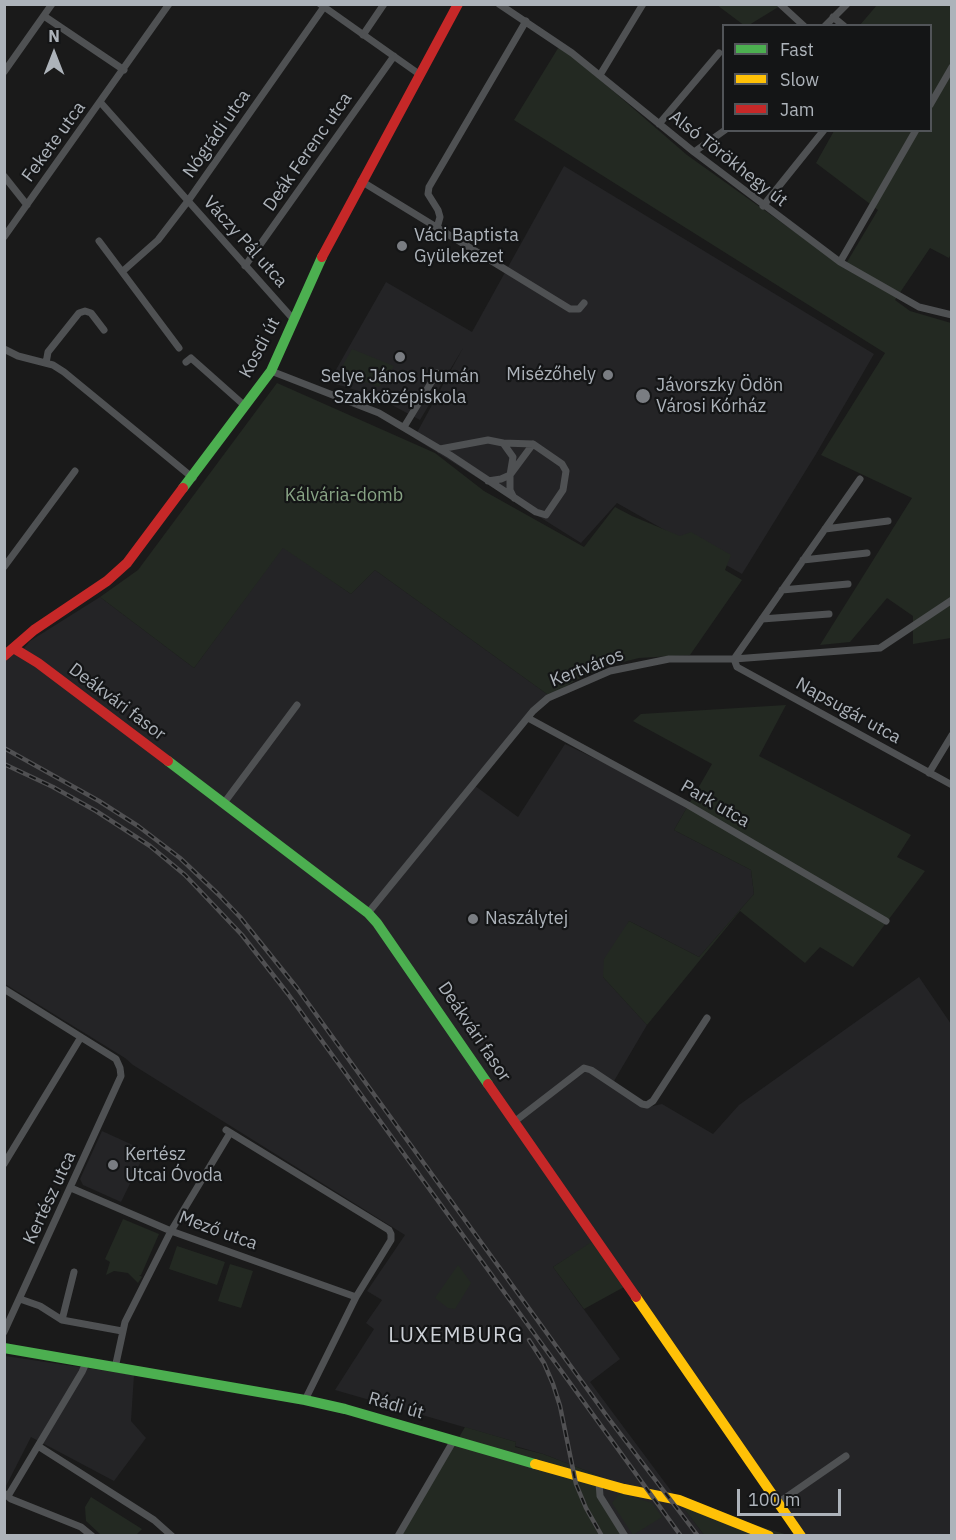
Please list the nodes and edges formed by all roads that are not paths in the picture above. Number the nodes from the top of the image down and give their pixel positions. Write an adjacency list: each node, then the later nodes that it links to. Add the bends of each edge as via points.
1 (52, 4): 10 (street)
2 (169, 4): 20 (street, Fekete utca)
3 (384, 4): 16 (street)
4 (458, 4): 22 (street, Kosdi út)
5 (499, 4): 12 (street, Alsó Törökhegy út)
6 (643, 4): 23 (street)
7 (780, 4): 13 (street)
8 (847, 4): 11 (street)
9 (323, 5): 16 (street); 33 (street, Nógrádi utca)
10 (44, 16): 20 (street); 21 (street)
11 (833, 17): 14 (street); 15 (street)
12 (526, 21): 23 (street, Alsó Törökhegy út); 36 (street, via 429,187 428,194 440,217)
13 (802, 24)
14 (827, 24)
15 (842, 24)
16 (363, 35): 18 (street)
17 (719, 53): 26 (street)
18 (394, 56): 22 (street); 40 (street, Deák Ferenc utca)
19 (951, 68): 24 (street)
20 (123, 70): 25 (street, Fekete utca)
21 (4, 72)
22 (419, 74): 32 (street, Kosdi út)
23 (600, 75): 26 (street, Alsó Törökhegy út)
24 (932, 101)
25 (101, 103): 33 (street, Váczy Pál utca); 34 (street, Fekete utca)
26 (659, 124): 30 (street, Alsó Törökhegy út)
27 (722, 132): 30 (street)
28 (822, 132): 35 (street)
29 (915, 132): 39 (street)
30 (694, 152): 35 (street, Alsó Törökhegy út)
31 (4, 176): 34 (street)
32 (361, 181): 36 (street); 44 (street, Kosdi út, via 330,238)
33 (188, 201): 40 (street, Váczy Pál utca); 41 (street, Nógrádi utca, via 158,240)
34 (27, 205): 37 (street, Fekete utca)
35 (763, 206): 39 (street, Alsó Törökhegy út)
36 (437, 228): 42 (street, via 570,309 579,309)
37 (4, 237)
38 (99, 241): 41 (street)
39 (840, 262): 43 (street, Alsó Törökhegy út, via 919,307)
40 (245, 266): 44 (street, Váczy Pál utca)
41 (123, 272): 46 (street)
42 (584, 303)
43 (951, 315)
44 (294, 320): 50 (street, Kosdi út)
45 (104, 330): 49 (street, via 91,313 79,313 48,352)
46 (179, 348)
47 (4, 349): 49 (street)
48 (186, 362): 52 (street, via 191,358)
49 (46, 363): 59 (street, via 78,383)
50 (271, 371): 52 (street, Kosdi út); 53 (street, via 367,408)
51 (437, 373): 53 (street)
52 (245, 406): 59 (street, Kosdi út)
53 (404, 427): 56 (street)
54 (503, 443): 55 (street); 56 (street, via 488,440); 58 (street, via 513,457)
55 (533, 444): 58 (street); 62 (street, via 562,464 566,471 563,490 546,515)
56 (440, 448): 61 (street)
57 (75, 471): 67 (street)
58 (510, 475): 61 (street); 62 (street)
59 (193, 478): 73 (street, Kosdi út, via 128,563)
60 (860, 479): 64 (street)
61 (488, 481): 62 (street)
62 (514, 498)
63 (888, 521): 64 (street)
64 (825, 529): 66 (street)
65 (867, 553): 66 (street)
66 (803, 560): 69 (street)
67 (4, 567)
68 (848, 584): 69 (street)
69 (782, 590): 72 (street)
70 (951, 600): 75 (street, Kertváros, via 880,648)
71 (829, 614): 72 (street)
72 (762, 619): 75 (street)
73 (10, 646): 74 (street, Kosdi út); 81 (street, Deákvári fasor)
74 (4, 656)
75 (734, 659): 77 (street, Kertváros, via 669,659 610,671 549,698); 79 (street, Napsugár utca, via 737,667)
76 (297, 705): 81 (street)
77 (528, 718): 82 (street, Kertváros); 83 (street, Park utca, via 688,805)
78 (951, 735): 79 (street)
79 (929, 773): 80 (street, Napsugár utca)
80 (951, 785)
81 (224, 803): 82 (street, Deákvári fasor)
82 (368, 913): 87 (street, Deákvári fasor, via 399,952)
83 (886, 921)
84 (5, 992): 86 (street)
85 (707, 1018): 87 (street, via 647,1105 584,1068)
86 (81, 1037): 88 (street); 89 (street, Kertész utca, via 116,1059 121,1076)
87 (514, 1122): 106 (street, Deákvári fasor)
88 (4, 1164)
89 (71, 1188): 90 (street, Mező utca); 93 (street, Kertész utca)
90 (171, 1231): 92 (street, Mező utca); 92 (street, via 228,1132 388,1230 391,1240); 95 (street)
91 (74, 1272): 94 (street)
92 (356, 1297): 100 (street)
93 (20, 1299): 94 (street); 96 (street, Kertész utca)
94 (62, 1320): 95 (street)
95 (122, 1331): 99 (street)
96 (4, 1332)
97 (4, 1348): 98 (street, Rádi út)
98 (86, 1363): 99 (street, Rádi út); 102 (street)
99 (115, 1368): 100 (street, Rádi út)
100 (304, 1400): 101 (street, Rádi út)
101 (454, 1440): 104 (street, Rádi út); 109 (street)
102 (38, 1446): 105 (street); 108 (street, via 154,1520)
103 (846, 1456): 106 (street)
104 (599, 1482): 110 (street, via 600,1496); 111 (street, Rádi út, via 687,1503)
105 (6, 1495): 107 (street, via 81,1527)
106 (778, 1503): 112 (street, Deákvári fasor)
107 (92, 1536)
108 (172, 1536)
109 (398, 1536)
110 (625, 1536)
111 (769, 1536)
112 (801, 1536)

